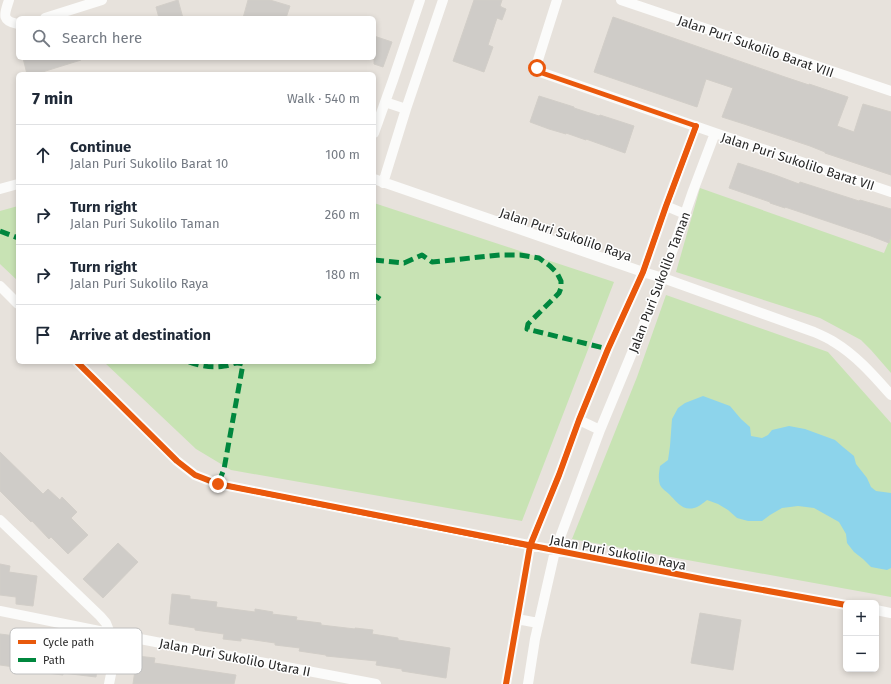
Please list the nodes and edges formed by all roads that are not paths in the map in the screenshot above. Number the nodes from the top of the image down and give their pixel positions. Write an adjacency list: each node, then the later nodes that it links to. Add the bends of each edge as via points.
1 (9, 0): 8 (street, via 5,12 6,20)
2 (102, 0): 7 (street)
3 (420, 0): 10 (street)
4 (443, 0): 11 (street)
5 (557, 0): 13 (street, Jalan Puri Sukolilo Barat VII, via 538,60 537,68 540,72)
6 (621, 0): 9 (street, Jalan Puri Sukolilo Barat VIII)
7 (51, 16)
8 (16, 24)
9 (891, 91)
10 (385, 102): 11 (street); 12 (street)
11 (406, 109): 14 (street)
12 (376, 127)
13 (705, 130): 17 (street, Jalan Puri Sukolilo Barat VII); 18 (street, Jalan Puri Sukolilo Taman); 19 (street, Jalan Puri Sukolilo Taman)
14 (379, 181): 20 (street, Jalan Puri Sukolilo Raya)
15 (16, 185): 16 (street)
16 (0, 189)
17 (891, 192)
18 (666, 206): 19 (street); 20 (street, Jalan Puri Sukolilo Taman)
19 (685, 214): 21 (street, Jalan Puri Sukolilo Taman)
20 (643, 272): 21 (street, Jalan Puri Sukolilo Raya); 26 (street, Jalan Puri Sukolilo Taman)
21 (663, 278): 25 (street, Jalan Puri Sukolilo Raya, via 833,341 861,362); 27 (street, Jalan Puri Sukolilo Taman)
22 (0, 286): 23 (street)
23 (16, 302)
24 (79, 364): 29 (street, Jalan Puri Sukolilo Raya, via 177,462 203,479)
25 (891, 396)
26 (579, 420): 27 (street); 29 (street, Jalan Puri Sukolilo Taman)
27 (600, 430): 30 (street, Jalan Puri Sukolilo Taman)
28 (0, 520): 38 (street)
29 (530, 546): 30 (street, Jalan Puri Sukolilo Raya); 35 (street, Jalan Puri Sukolilo Taman)
30 (555, 551): 31 (street, Jalan Puri Sukolilo Raya); 36 (street, Jalan Puri Sukolilo Taman)
31 (843, 604)
32 (0, 611): 37 (street, Jalan Puri Sukolilo Utara II)
33 (879, 611): 34 (street)
34 (891, 613)
35 (517, 619): 36 (street); 43 (street, Jalan Puri Sukolilo Taman)
36 (538, 624): 44 (street, Jalan Puri Sukolilo Taman)
37 (85, 628)
38 (110, 628)
39 (142, 639): 42 (street, Jalan Puri Sukolilo Utara II)
40 (110, 674): 41 (street)
41 (109, 684)
42 (376, 684)
43 (506, 684)
44 (528, 684)

